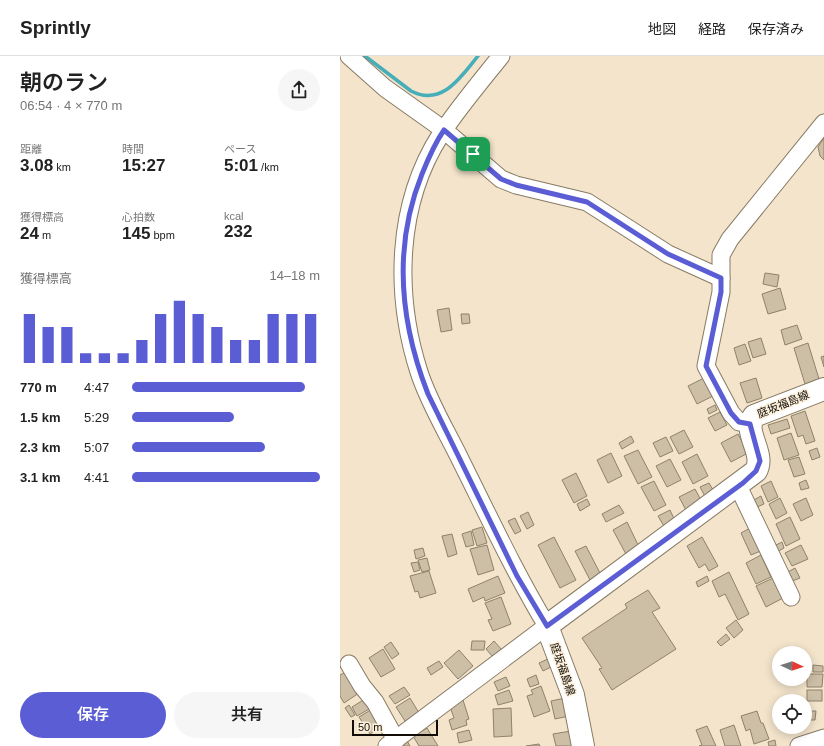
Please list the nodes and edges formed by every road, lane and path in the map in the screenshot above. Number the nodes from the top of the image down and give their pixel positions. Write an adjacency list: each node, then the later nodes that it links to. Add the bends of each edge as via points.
1 (348, 56): 3 (street); 5 (street, via 385,88)
2 (501, 56): 5 (street)
3 (340, 58)
4 (824, 123): 6 (street, via 730,239 720,255)
5 (444, 130): 6 (street, via 501,179 587,202 668,254); 11 (street, via 428,159 408,219 403,259 407,325 428,394 517,576)
6 (721, 278): 8 (street, via 721,292 706,366 731,413 739,422)
7 (824, 389): 8 (main road, 庭坂福島線, via 760,412 752,418)
8 (750, 424): 9 (main road, 庭坂福島線, via 760,461 756,471)
9 (738, 486): 10 (street); 11 (main road, 庭坂福島線)
10 (790, 597)
11 (547, 626): 14 (street); 15 (main road, 庭坂福島線, via 573,695)
12 (349, 664): 14 (street, via 375,702)
13 (824, 738): 16 (street)
14 (392, 743)
15 (583, 746)
16 (799, 746)

